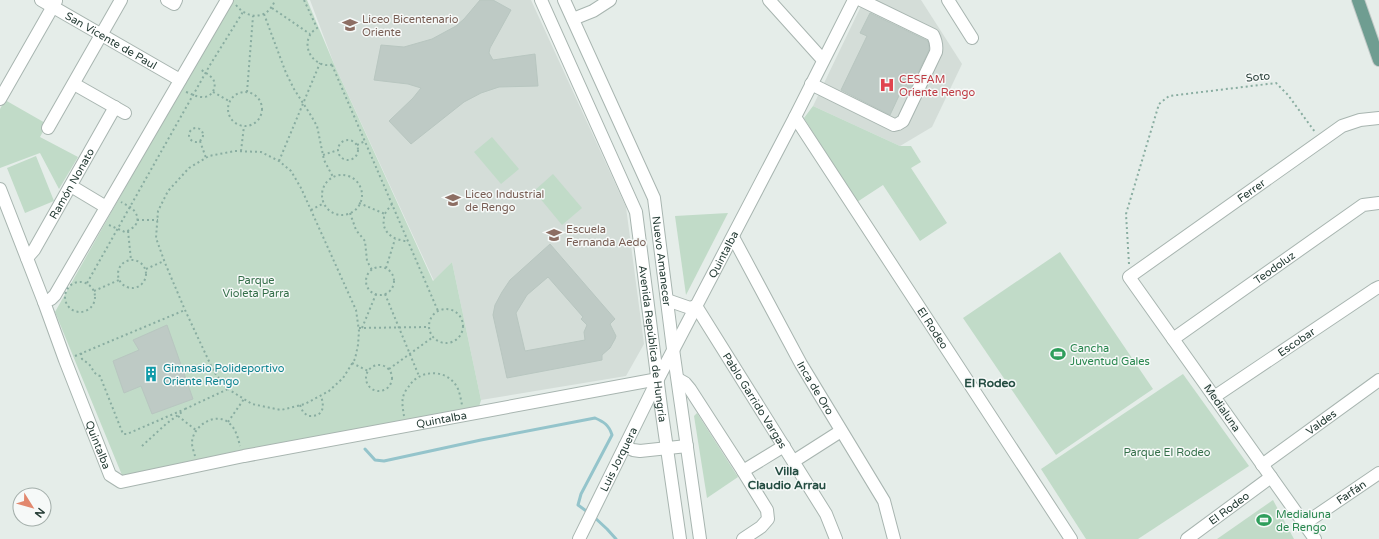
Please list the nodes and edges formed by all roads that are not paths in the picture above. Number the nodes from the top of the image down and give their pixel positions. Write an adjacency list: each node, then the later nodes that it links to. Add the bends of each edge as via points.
1 (41, 0): 14 (street, San Vicente de Paul)
2 (121, 0): 16 (street)
3 (167, 0): 4 (street, via 174,4)
4 (176, 0)
5 (231, 0): 22 (street)
6 (541, 0): 28 (street, Avenida República de Hungría)
7 (564, 0): 15 (street, Nuevo Amanecer)
8 (610, 0): 15 (street, via 593,11)
9 (769, 0): 19 (street)
10 (854, 0): 19 (street, Quintalba)
11 (862, 0): 21 (street, via 933,35 935,40 936,52 903,121 894,125)
12 (948, 0): 17 (street)
13 (1358, 0): 18 (main road)
14 (54, 3): 16 (street, San Vicente de Paul); 23 (street)
15 (573, 19): 26 (street, Nuevo Amanecer)
16 (101, 35): 20 (street); 22 (street, San Vicente de Paul)
17 (972, 38)
18 (1378, 52)
19 (823, 60): 21 (street, Quintalba)
20 (74, 84): 27 (street); 29 (street, Ramón Nonato, via 120,110)
21 (811, 84): 24 (street, Quintalba)
22 (182, 85): 32 (street)
23 (0, 99)
24 (795, 117): 33 (street, Quintalba); 63 (street, El Rodeo)
25 (1379, 118): 35 (street, Ferrer, via 1360,120 1342,126)
26 (620, 125): 28 (street); 37 (street, Nuevo Amanecer, via 654,198)
27 (48, 128)
28 (602, 135): 42 (street, Avenida República de Hungría, via 636,212)
29 (71, 186): 32 (street); 34 (street, Ramón Nonato, via 34,250)
30 (0, 189): 34 (street, Quintalba)
31 (1379, 203): 40 (street, Teodoluz, via 1363,205)
32 (106, 207): 38 (street, via 55,295)
33 (733, 237): 39 (street, Quintalba); 46 (street, Inca de Oro, via 801,364)
34 (26, 258): 38 (street, Quintalba)
35 (1129, 277): 40 (street, Medialuna)
36 (1379, 287): 45 (street, Escobar)
37 (667, 300): 39 (street, via 690,308); 41 (street, Nuevo Amanecer)
38 (44, 302): 42 (street, Quintalba, via 110,475 121,482 244,456)
39 (696, 306): 41 (street, Quintalba); 49 (street, Pablo Garrido Vargas)
40 (1173, 339): 45 (street, Medialuna)
41 (673, 349): 42 (street, Quintalba); 43 (street, Nuevo Amanecer)
42 (658, 379): 47 (street, Luis Jorquera); 50 (street, Avenida República de Hungría)
43 (678, 379): 48 (street, Nuevo Amanecer); 53 (street, via 690,390)
44 (1379, 380): 52 (street, Valdes)
45 (1214, 397): 52 (street, Medialuna)
46 (841, 431): 51 (street); 62 (street, Inca de Oro, via 884,502)
47 (625, 446): 50 (street, via 640,451); 57 (street, Luis Jorquera)
48 (687, 446): 50 (street); 59 (street, Nuevo Amanecer)
49 (784, 446): 51 (street, Pablo Garrido Vargas); 53 (street)
50 (668, 448): 58 (street, Avenida República de Hungría)
51 (794, 462): 61 (street, Pablo Garrido Vargas, via 826,514)
52 (1262, 465): 55 (street, Medialuna)
53 (743, 471): 60 (street, via 767,510 768,519)
54 (1379, 473): 56 (street, Farfán)
55 (1271, 477): 56 (street, Medialuna); 64 (street, El Rodeo)
56 (1304, 524): 65 (street, Medialuna)
57 (580, 539)
58 (680, 539)
59 (700, 539)
60 (743, 539)
61 (835, 539)
62 (894, 539)
63 (1071, 539)
64 (1187, 539)
65 (1315, 539)

